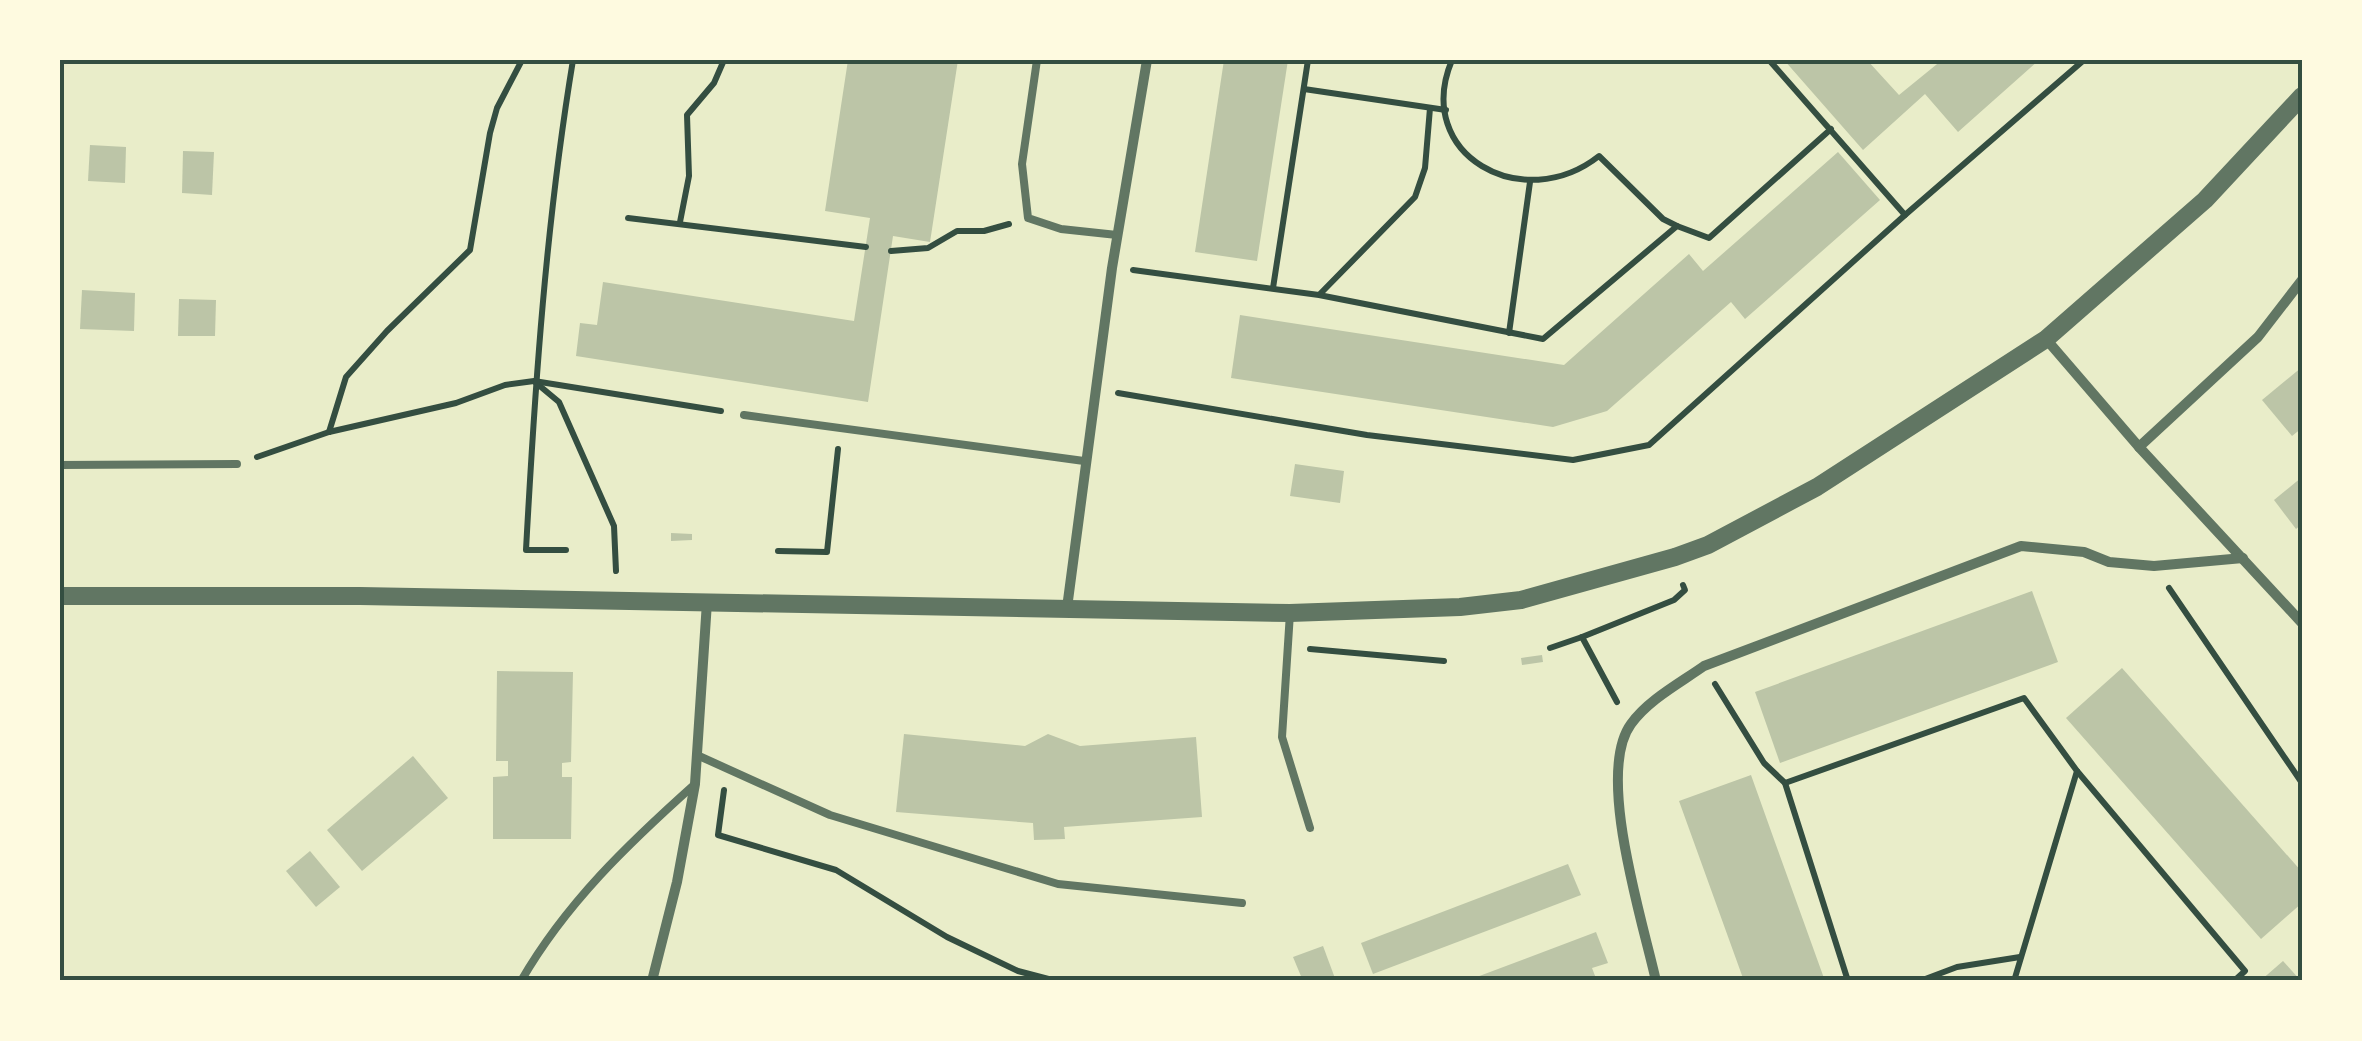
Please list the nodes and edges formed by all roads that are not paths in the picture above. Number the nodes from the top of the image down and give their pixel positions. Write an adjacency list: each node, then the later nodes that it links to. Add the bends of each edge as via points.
1 (1037, 60): 4 (lane, via 1022,164 1028,218)
2 (1147, 60): 4 (street)
3 (2302, 96): 6 (street, via 2204,200)
4 (1117, 236): 9 (street)
5 (2302, 280): 8 (street, via 2258,337)
6 (2046, 339): 8 (street); 16 (street, via 1818,487 1675,558 1521,600)
7 (744, 415): 9 (lane)
8 (2138, 447): 12 (street)
9 (1084, 461): 15 (street)
10 (237, 464): 11 (lane)
11 (60, 466)
12 (2242, 558): 17 (street); 26 (street, via 2154,566 2021,546 1704,666 1662,696 1630,725 1618,759 1617,802)
13 (60, 596): 14 (street)
14 (707, 602): 15 (street); 18 (street)
15 (1067, 608): 16 (street)
16 (1290, 613): 22 (lane, via 1282,737)
17 (2302, 623)
18 (698, 756): 19 (street); 21 (lane)
19 (695, 784): 24 (lane, via 590,884); 25 (street)
20 (832, 805): 21 (lane)
21 (830, 815): 23 (lane, via 1058,884)
22 (1310, 828)
23 (1242, 903)
24 (521, 981)
25 (652, 981)
26 (1656, 981)

